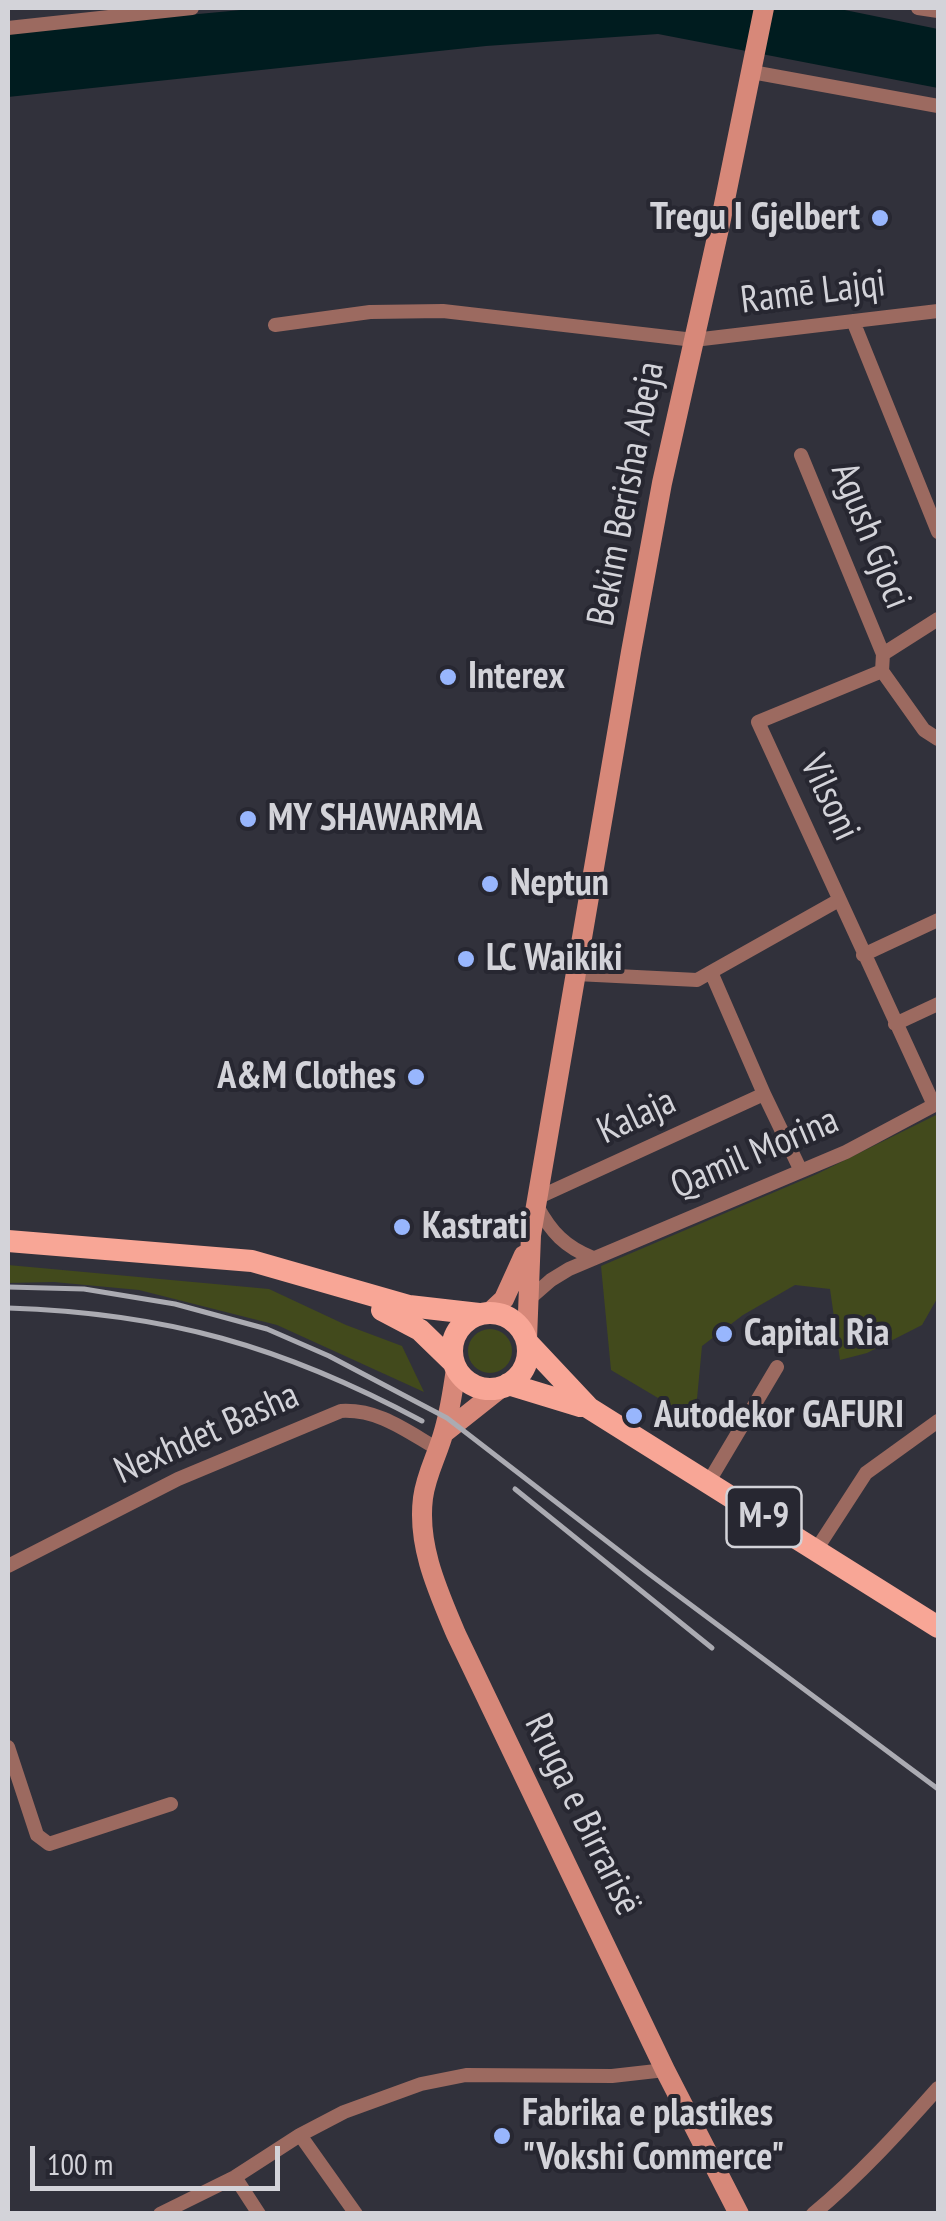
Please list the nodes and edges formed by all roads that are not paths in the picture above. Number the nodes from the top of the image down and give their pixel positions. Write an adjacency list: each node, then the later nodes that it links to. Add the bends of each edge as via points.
1 (192, 8): 5 (street)
2 (764, 8): 6 (street, Bekim Berisha Abeja)
3 (918, 8): 4 (street)
4 (938, 12)
5 (8, 28)
6 (752, 72): 7 (street); 11 (street, Bekim Berisha Abeja)
7 (938, 106)
8 (938, 311): 9 (street, Ramē Lajqi)
9 (853, 322): 11 (street, Ramē Lajqi); 13 (street)
10 (275, 325): 11 (street, Ramē Lajqi, via 370,312 443,311)
11 (694, 340): 22 (street, Bekim Berisha Abeja, via 662,483)
12 (802, 455): 15 (street, Agush Gjoci)
13 (938, 532)
14 (938, 619): 15 (street)
15 (883, 654): 16 (street, Agush Gjoci)
16 (882, 671): 17 (street, Agush Gjoci, via 924,730); 18 (street, Vilsoni, via 758,722)
17 (938, 739)
18 (840, 900): 20 (street, Vilsoni); 21 (street)
19 (938, 920): 20 (street)
20 (863, 955): 24 (street, Vilsoni)
21 (711, 972): 22 (street, via 697,980); 25 (street)
22 (576, 974): 28 (street, Bekim Berisha Abeja)
23 (938, 1004): 24 (street)
24 (895, 1024): 26 (street, Vilsoni)
25 (764, 1094): 27 (street); 28 (street, Kalaja)
26 (936, 1104): 27 (street, Qamil Morina)
27 (802, 1171): 31 (street, Qamil Morina)
28 (537, 1202): 29 (street, Bekim Berisha Abeja); 31 (street, via 558,1238)
29 (531, 1234): 33 (street, Bekim Berisha Abeja); 34 (street, Bekim Berisha Abeja, via 504,1299)
30 (8, 1241): 32 (main road, M-9, via 241,1259)
31 (593, 1258): 33 (street, Qamil Morina)
32 (339, 1288): 34 (main road, M-9, via 430,1310); 36 (main road, M-9, via 406,1321)
33 (528, 1300): 35 (street, Bekim Berisha Abeja)
34 (484, 1313): 35 (main road, M-9, via 508,1317); 36 (main road, via 456,1333)
35 (527, 1340): 38 (main road, via 525,1368); 39 (main road, M-9)
36 (455, 1366): 38 (main road, M-9, via 472,1385); 41 (street, Rruga e Birrarisë)
37 (777, 1367): 42 (street)
38 (505, 1386): 39 (main road, M-9); 41 (street)
39 (589, 1408): 42 (main road, M-9)
40 (938, 1422): 43 (street, via 866,1473)
41 (440, 1440): 44 (street, Nexhdet Basha, via 362,1410 341,1411 178,1478); 48 (street, Rruga e Birrarisë, via 422,1515 428,1563)
42 (708, 1483): 43 (main road, M-9)
43 (816, 1550): 45 (main road, M-9)
44 (8, 1566)
45 (938, 1627)
46 (8, 1747): 47 (street, via 37,1835 49,1844)
47 (172, 1804)
48 (665, 2070): 50 (street, via 466,2075 403,2090); 55 (street, Rruga e Birrarisë)
49 (938, 2088): 56 (street)
50 (300, 2136): 51 (street); 54 (street)
51 (236, 2177): 52 (street); 53 (street)
52 (160, 2214)
53 (259, 2214)
54 (356, 2214)
55 (739, 2214)
56 (813, 2214)

